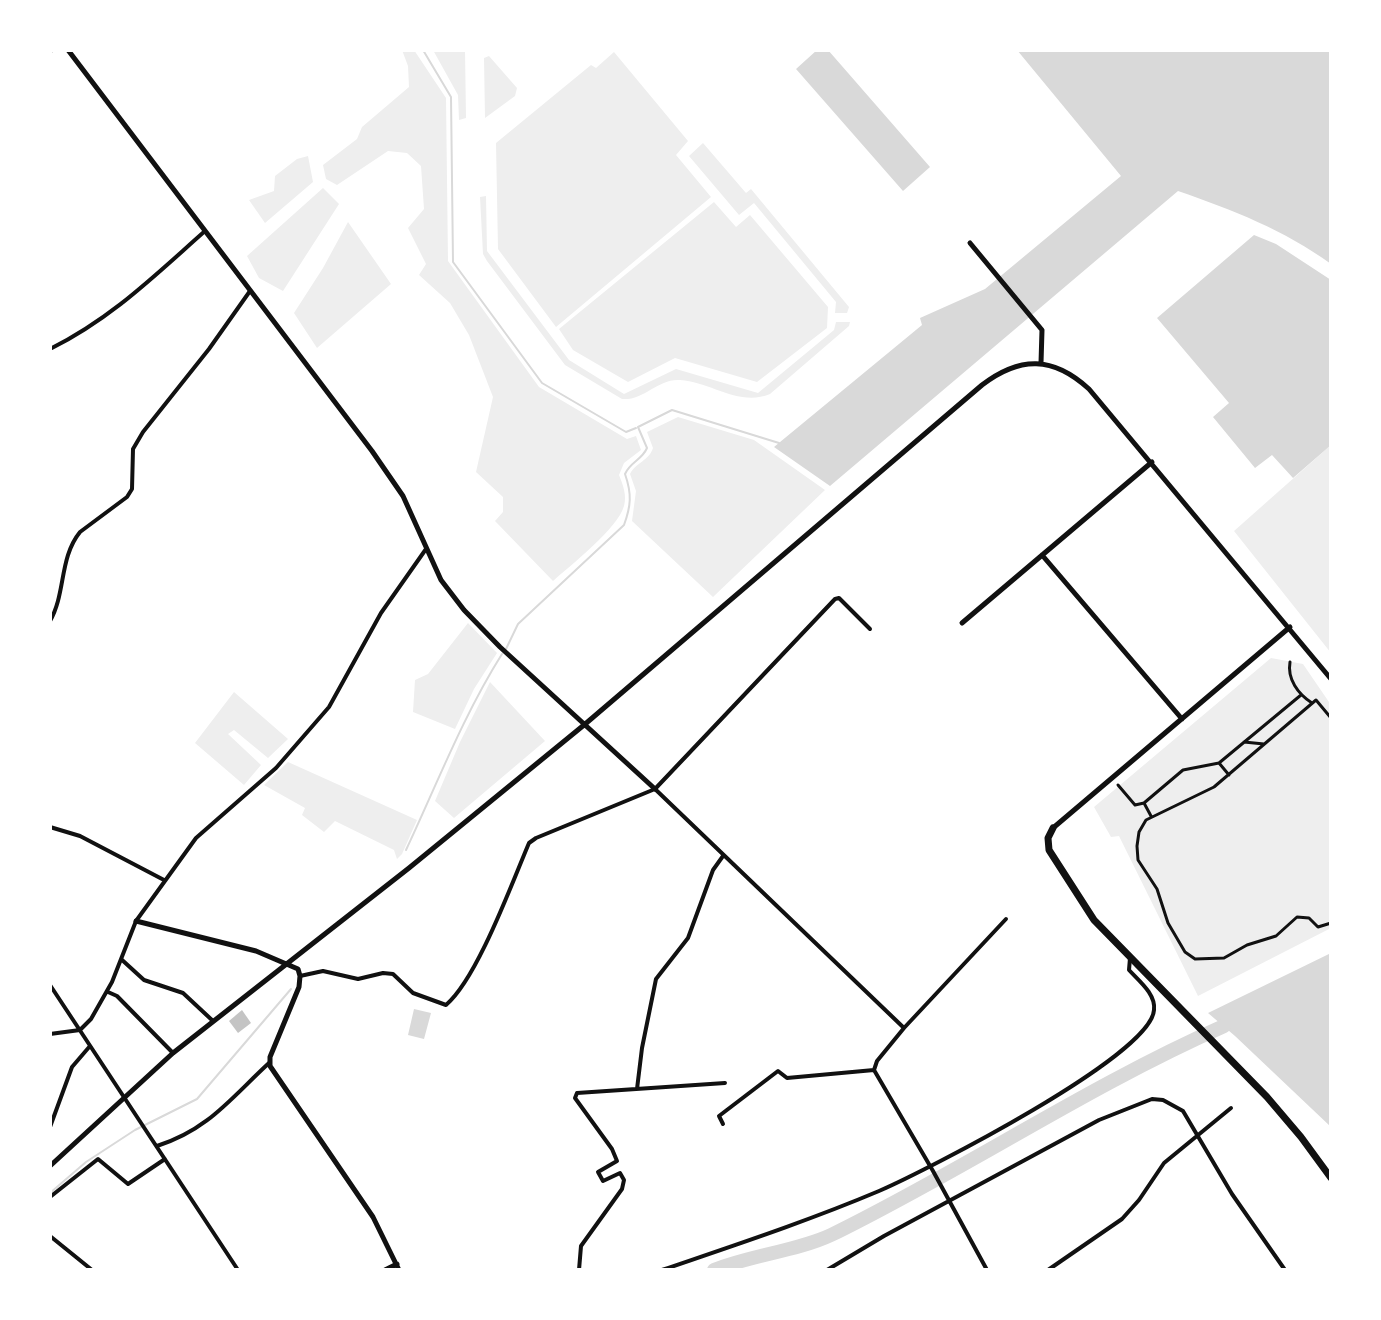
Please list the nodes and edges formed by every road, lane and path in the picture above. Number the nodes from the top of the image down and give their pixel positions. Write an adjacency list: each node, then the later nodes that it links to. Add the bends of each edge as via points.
1 (68, 50): 2 (street)
2 (205, 231): 4 (street); 5 (street, via 117,309)
3 (970, 243): 6 (street, via 1042,330)
4 (250, 291): 8 (street, via 396,486); 10 (street, via 143,432 133,449 127,497 74,539)
5 (50, 349)
6 (1041, 363): 7 (street, via 1079,380); 20 (street, via 1012,367 982,385)
7 (1152, 462): 9 (street); 12 (street)
8 (426, 549): 20 (street, via 464,610); 32 (street, via 381,613 329,707 276,768 196,838)
9 (1042, 555): 11 (street); 19 (street)
10 (50, 621)
11 (962, 623)
12 (1290, 627): 15 (street); 19 (street)
13 (870, 629): 26 (street, via 835,599)
14 (1290, 662): 16 (street, via 1289,672)
15 (1331, 679)
16 (1301, 695): 17 (street); 21 (street)
17 (1312, 703): 18 (street, via 1316,700); 22 (street)
18 (1331, 718)
19 (1182, 719): 30 (street)
20 (584, 725): 26 (street); 38 (street)
21 (1244, 742): 22 (street); 23 (street)
22 (1264, 744): 24 (street)
23 (1219, 763): 24 (street); 27 (street, via 1183,770)
24 (1229, 775): 28 (street)
25 (1118, 785): 27 (street, via 1135,805)
26 (655, 789): 31 (street); 39 (street, via 529,843 484,946 446,1005 413,993 393,974 358,979 323,971)
27 (1144, 803): 28 (street)
28 (1151, 816): 35 (street, via 1139,832 1138,860 1189,957 1224,958 1276,936 1297,917 1309,918 1318,927)
29 (50, 827): 32 (street, via 80,836)
30 (1053, 828): 36 (highway, via 1048,844 1066,878 1094,920)
31 (723, 855): 43 (street); 51 (street, via 688,938 656,979)
32 (164, 880): 34 (street)
33 (1006, 919): 43 (street)
34 (136, 921): 37 (street); 38 (street)
35 (1331, 923)
36 (1130, 958): 60 (street, via 1129,970 1155,1005 1149,1022 1079,1083); 61 (highway, via 1221,1048 1295,1129)
37 (121, 959): 41 (street); 42 (street, via 144,980 183,993)
38 (287, 963): 39 (street); 42 (street)
39 (300, 976): 48 (street)
40 (50, 985): 44 (street)
41 (107, 992): 44 (street); 47 (street)
42 (213, 1021): 47 (street)
43 (904, 1028): 49 (street)
44 (80, 1030): 45 (street); 46 (street)
45 (50, 1034)
46 (90, 1046): 52 (street); 55 (street, via 72,1067)
47 (173, 1053): 52 (street)
48 (269, 1063): 57 (street, via 207,1121 182,1138); 65 (street, via 373,1217)
49 (874, 1070): 54 (street, via 787,1078 778,1071 719,1116); 60 (street)
50 (725, 1083): 51 (street)
51 (637, 1089): 69 (street, via 577,1093 575,1098 617,1161 598,1172 603,1181 620,1173 624,1180 581,1246)
52 (124, 1097): 57 (street); 59 (street)
53 (1231, 1108): 56 (street)
54 (723, 1124)
55 (50, 1127)
56 (1199, 1136): 63 (street, via 1183,1111 1152,1099 1099,1120); 73 (street, via 1164,1163 1122,1219); 74 (street)
57 (156, 1146): 58 (street)
58 (165, 1159): 62 (street, via 128,1184 98,1159); 67 (street)
59 (50, 1166)
60 (932, 1168): 63 (street); 70 (street)
61 (1331, 1178)
62 (50, 1197)
63 (951, 1202): 71 (street); 72 (street)
64 (50, 1236): 66 (street)
65 (398, 1267): 68 (street)
66 (92, 1270)
67 (238, 1270)
68 (385, 1270)
69 (579, 1270)
70 (662, 1270)
71 (827, 1270)
72 (987, 1270)
73 (1048, 1270)
74 (1285, 1270)

